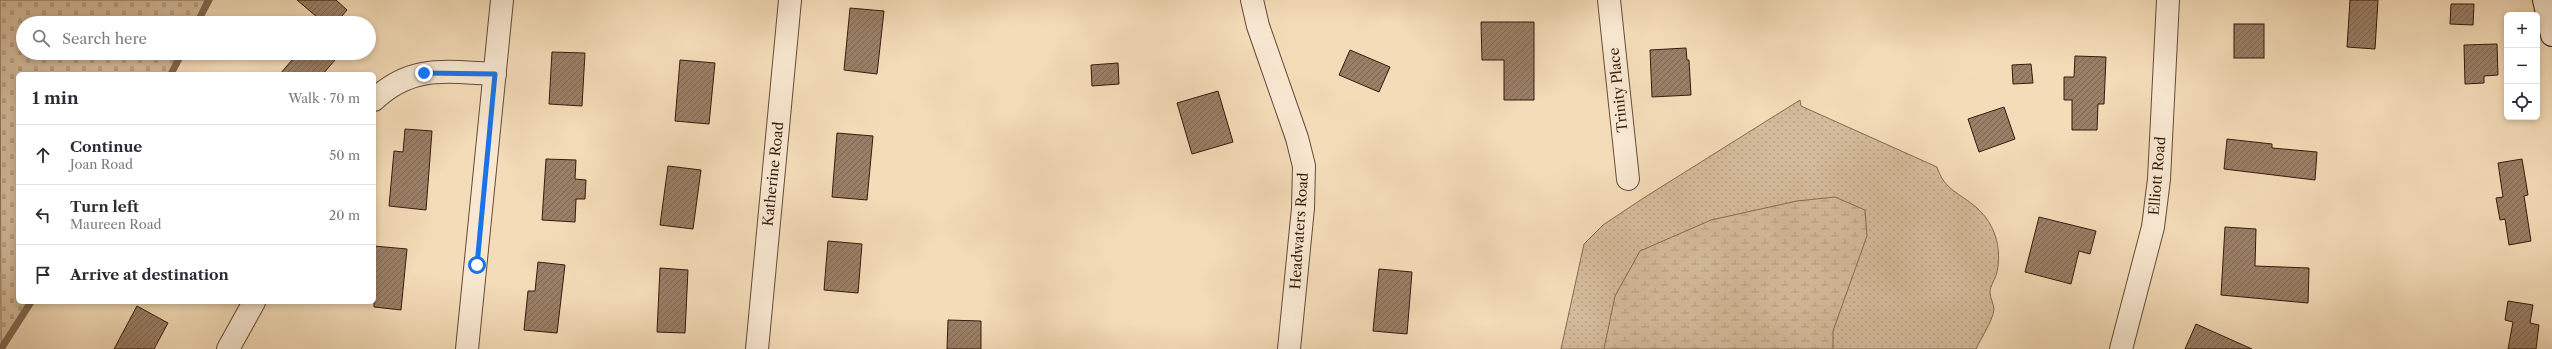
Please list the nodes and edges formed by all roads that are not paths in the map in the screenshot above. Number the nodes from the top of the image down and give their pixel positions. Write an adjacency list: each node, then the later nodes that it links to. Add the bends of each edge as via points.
1 (502, 0): 8 (street)
2 (790, 0): 14 (street, Katherine Road)
3 (1252, 0): 15 (street, Headwaters Road, via 1258,26 1297,138 1304,166)
4 (1609, 0): 10 (street, Trinity Place)
5 (2168, 0): 16 (street, Elliott Road, via 2159,179 2153,227)
6 (2548, 9): 7 (street)
7 (2552, 35)
8 (495, 74): 9 (street, via 424,73 397,82); 13 (street)
9 (376, 98)
10 (1628, 179)
11 (253, 304): 12 (street)
12 (228, 349)
13 (467, 349)
14 (757, 349)
15 (1289, 349)
16 (2121, 349)

